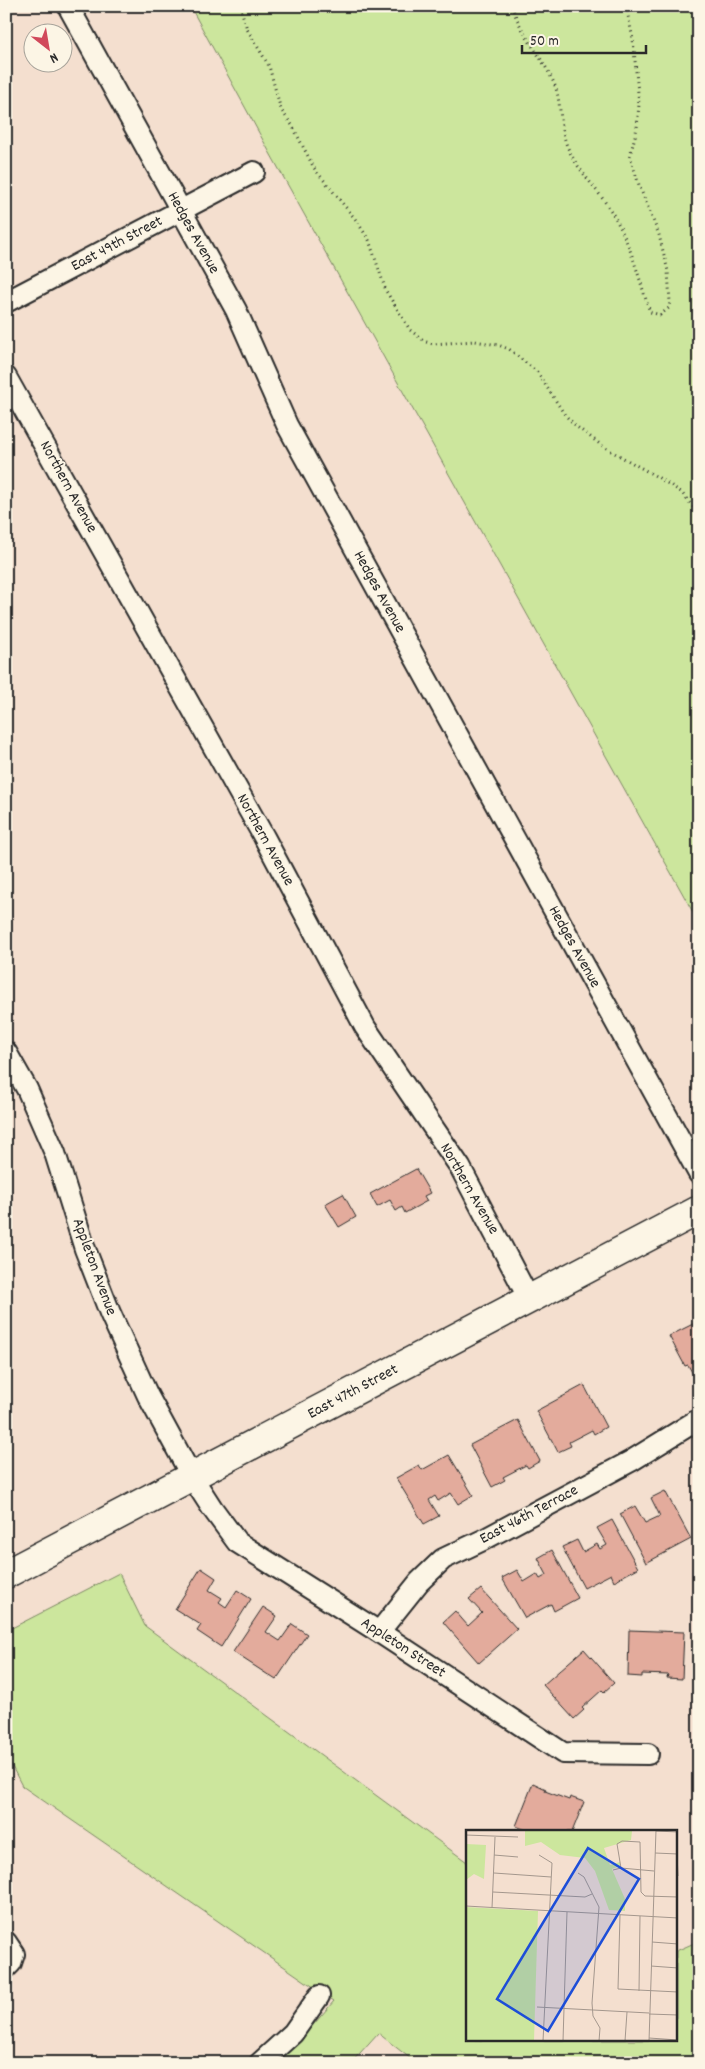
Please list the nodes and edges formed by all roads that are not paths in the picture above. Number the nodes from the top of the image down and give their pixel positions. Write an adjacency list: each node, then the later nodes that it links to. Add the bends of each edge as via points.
1 (68, 6): 3 (street, Hedges Avenue)
2 (254, 172): 3 (street, East 49th Street)
3 (180, 210): 4 (street, East 49th Street); 7 (street, Hedges Avenue, via 236,310 287,425)
4 (6, 302)
5 (6, 377): 9 (street, Northern Avenue, via 264,837 365,1027 460,1168)
6 (6, 1052): 11 (street, Appleton Avenue, via 27,1089 55,1153 85,1249 110,1313 148,1396)
7 (699, 1174)
8 (699, 1210): 9 (main road, East 47th Street)
9 (529, 1299): 11 (main road, East 47th Street)
10 (699, 1419): 13 (street, East 46th Terrace, via 622,1466 443,1559 418,1582)
11 (192, 1477): 12 (main road, East 47th Street); 13 (street, Appleton Street, via 237,1542)
12 (6, 1574)
13 (379, 1632): 14 (street, Appleton Street, via 563,1754)
14 (648, 1754)
15 (6, 1942): 16 (street, via 14,1954)
16 (6, 1968)
17 (319, 1996): 18 (street, via 293,2033)
18 (260, 2063)

